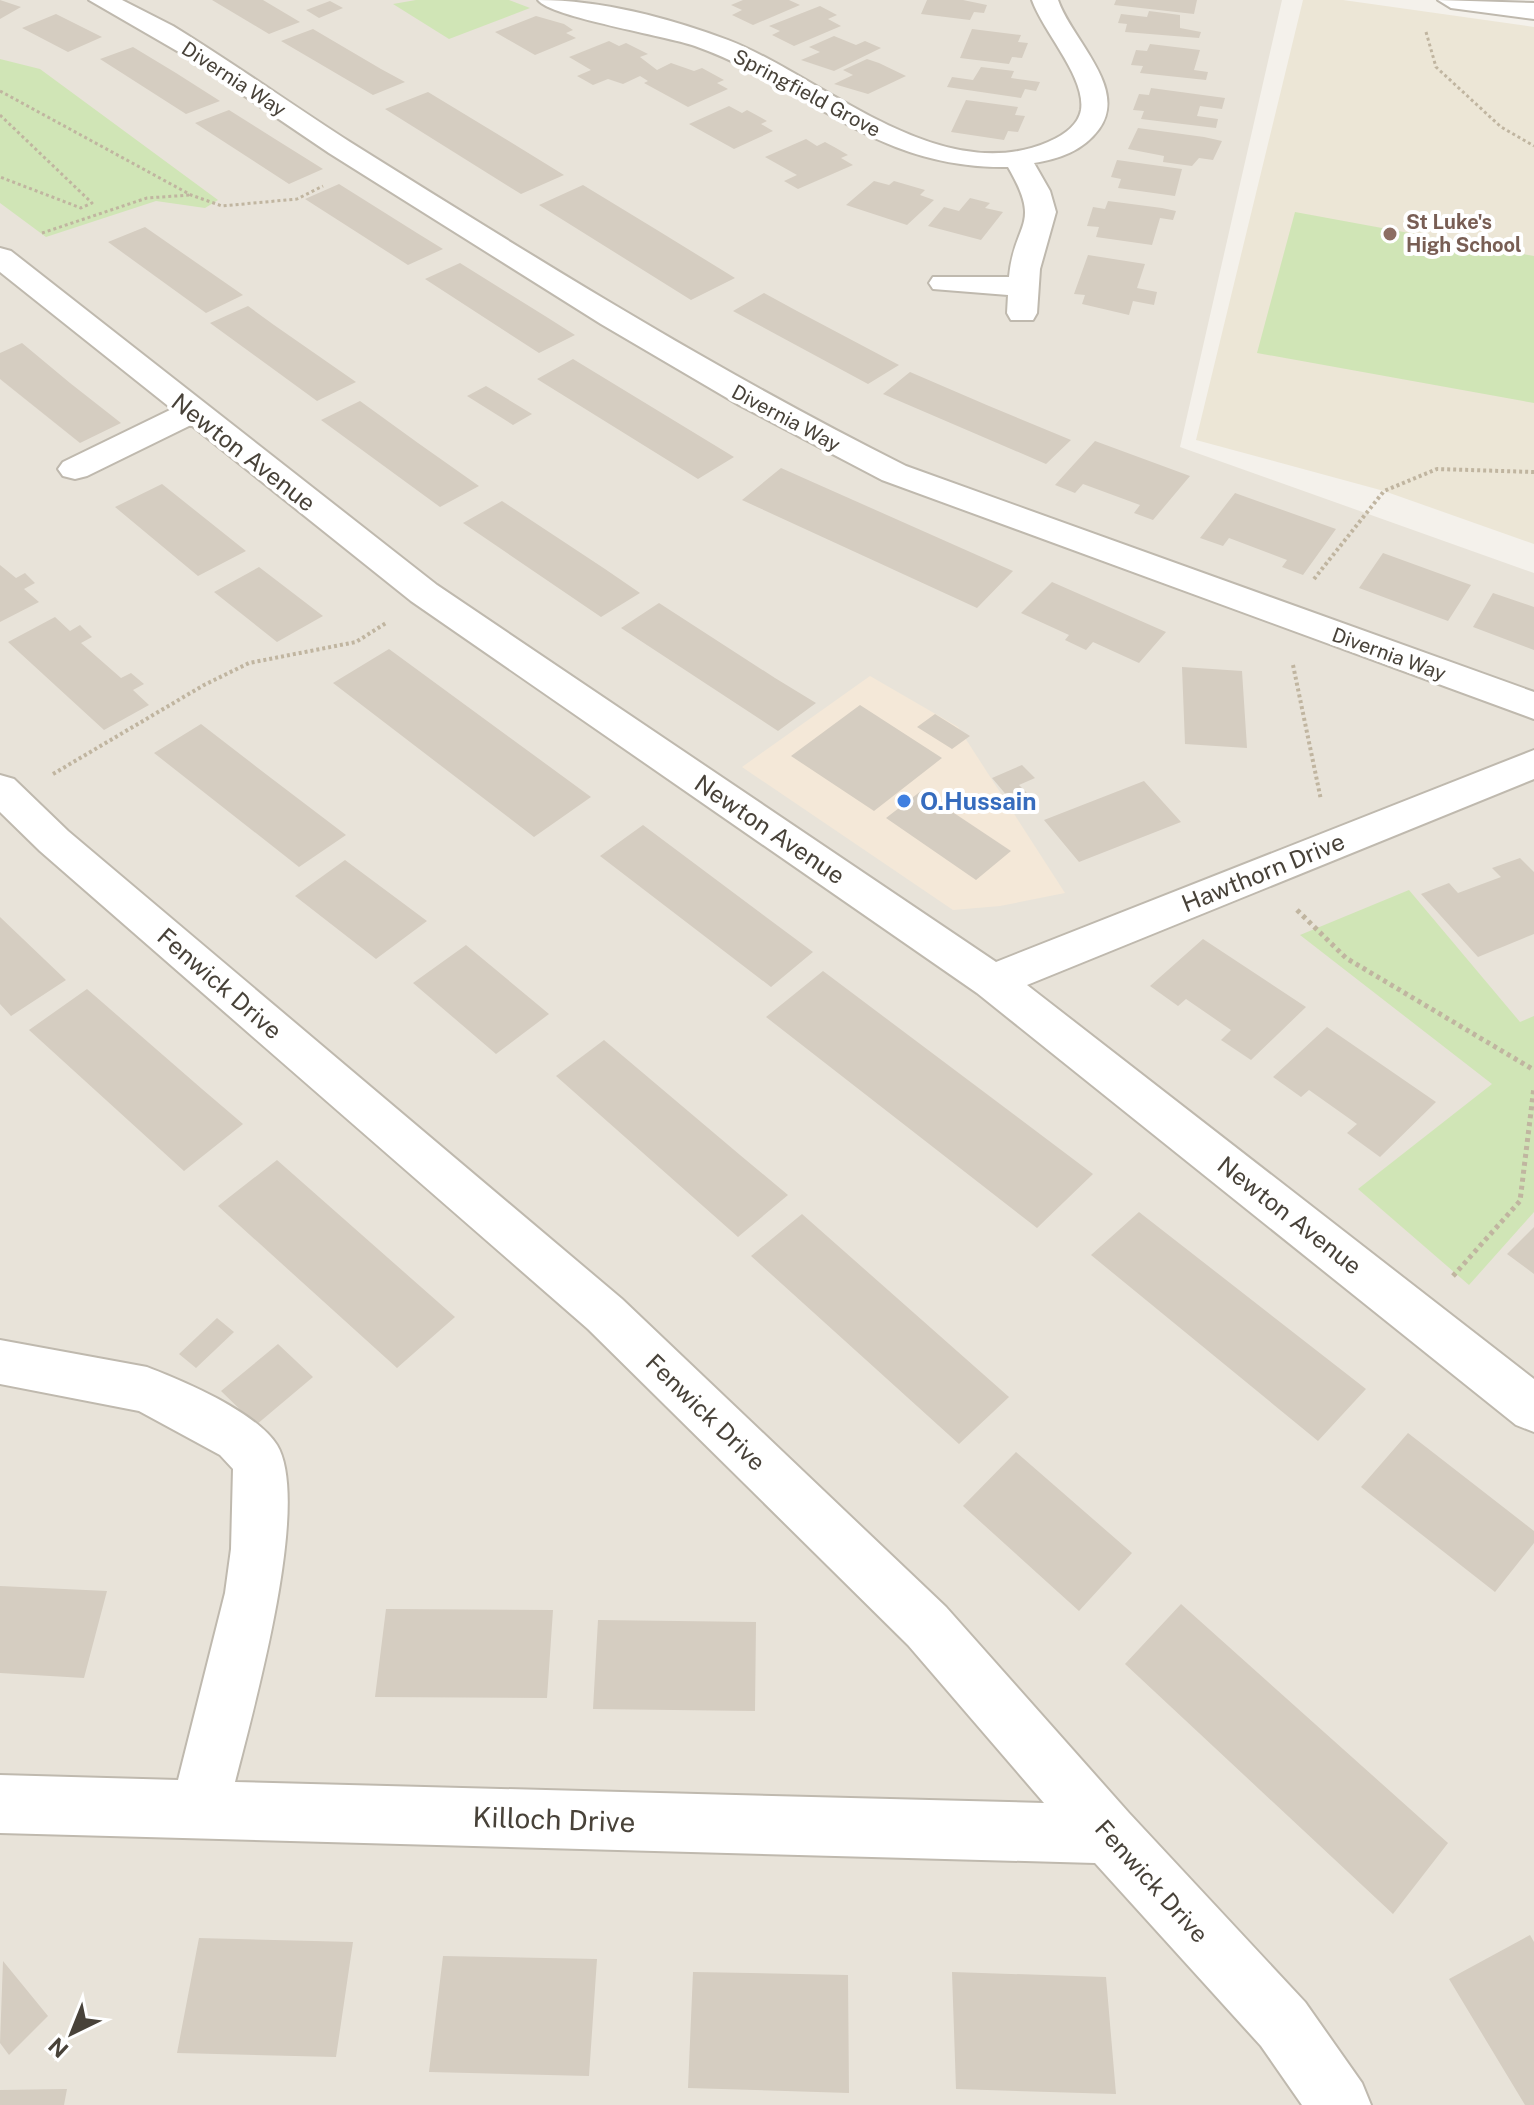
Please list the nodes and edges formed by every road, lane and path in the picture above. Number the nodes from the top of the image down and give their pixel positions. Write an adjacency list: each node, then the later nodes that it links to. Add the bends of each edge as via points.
1 (102, 0): 11 (street, Divernia Way, via 183,45)
2 (551, 0): 10 (street, Springfield Grove, via 734,51 841,114 923,152 978,161)
3 (1045, 0): 10 (street, Springfield Grove, via 1049,18 1094,90 1095,109 1079,138)
4 (1451, 0): 5 (street)
5 (1534, 11)
6 (1424, 27): 9 (path, via 1436,67 1501,127)
7 (0, 91): 13 (path)
8 (0, 115): 12 (path, via 92,203 81,208)
9 (1534, 146)
10 (1018, 160): 15 (street, via 1042,212 1023,300)
11 (367, 164): 13 (path, via 297,199 222,206); 20 (street, Divernia Way, via 662,350 800,428 894,473)
12 (0, 177)
13 (191, 195): 14 (path, via 147,198)
14 (15, 247): 16 (street, Newton Avenue)
15 (944, 283)
16 (192, 412): 17 (street); 19 (street, Newton Avenue)
17 (75, 469)
18 (1534, 472): 20 (path, via 1437,469 1384,491)
19 (428, 596): 23 (path, via 356,642 249,663); 26 (street, Newton Avenue)
20 (1283, 617): 21 (street, Divernia Way); 24 (path)
21 (1534, 706)
22 (1534, 764): 24 (street, Hawthorn Drive)
23 (6, 794): 34 (street, Fenwick Drive, via 54,841 605,1314 927,1626)
24 (1330, 846): 25 (street, Hawthorn Drive)
25 (1260, 874): 26 (street, Hawthorn Drive); 27 (path, via 1346,958)
26 (992, 981): 29 (street, Newton Avenue)
27 (1534, 1070)
28 (1534, 1087): 29 (path, via 1520,1201)
29 (1418, 1316): 31 (street, Newton Avenue)
30 (0, 1362): 33 (street, via 147,1390 238,1438 258,1461 261,1532)
31 (1534, 1409)
32 (0, 1804): 33 (street, Killoch Drive)
33 (199, 1809): 34 (street, Killoch Drive)
34 (1108, 1834): 35 (street, Fenwick Drive, via 1283,2024)
35 (1340, 2105)

